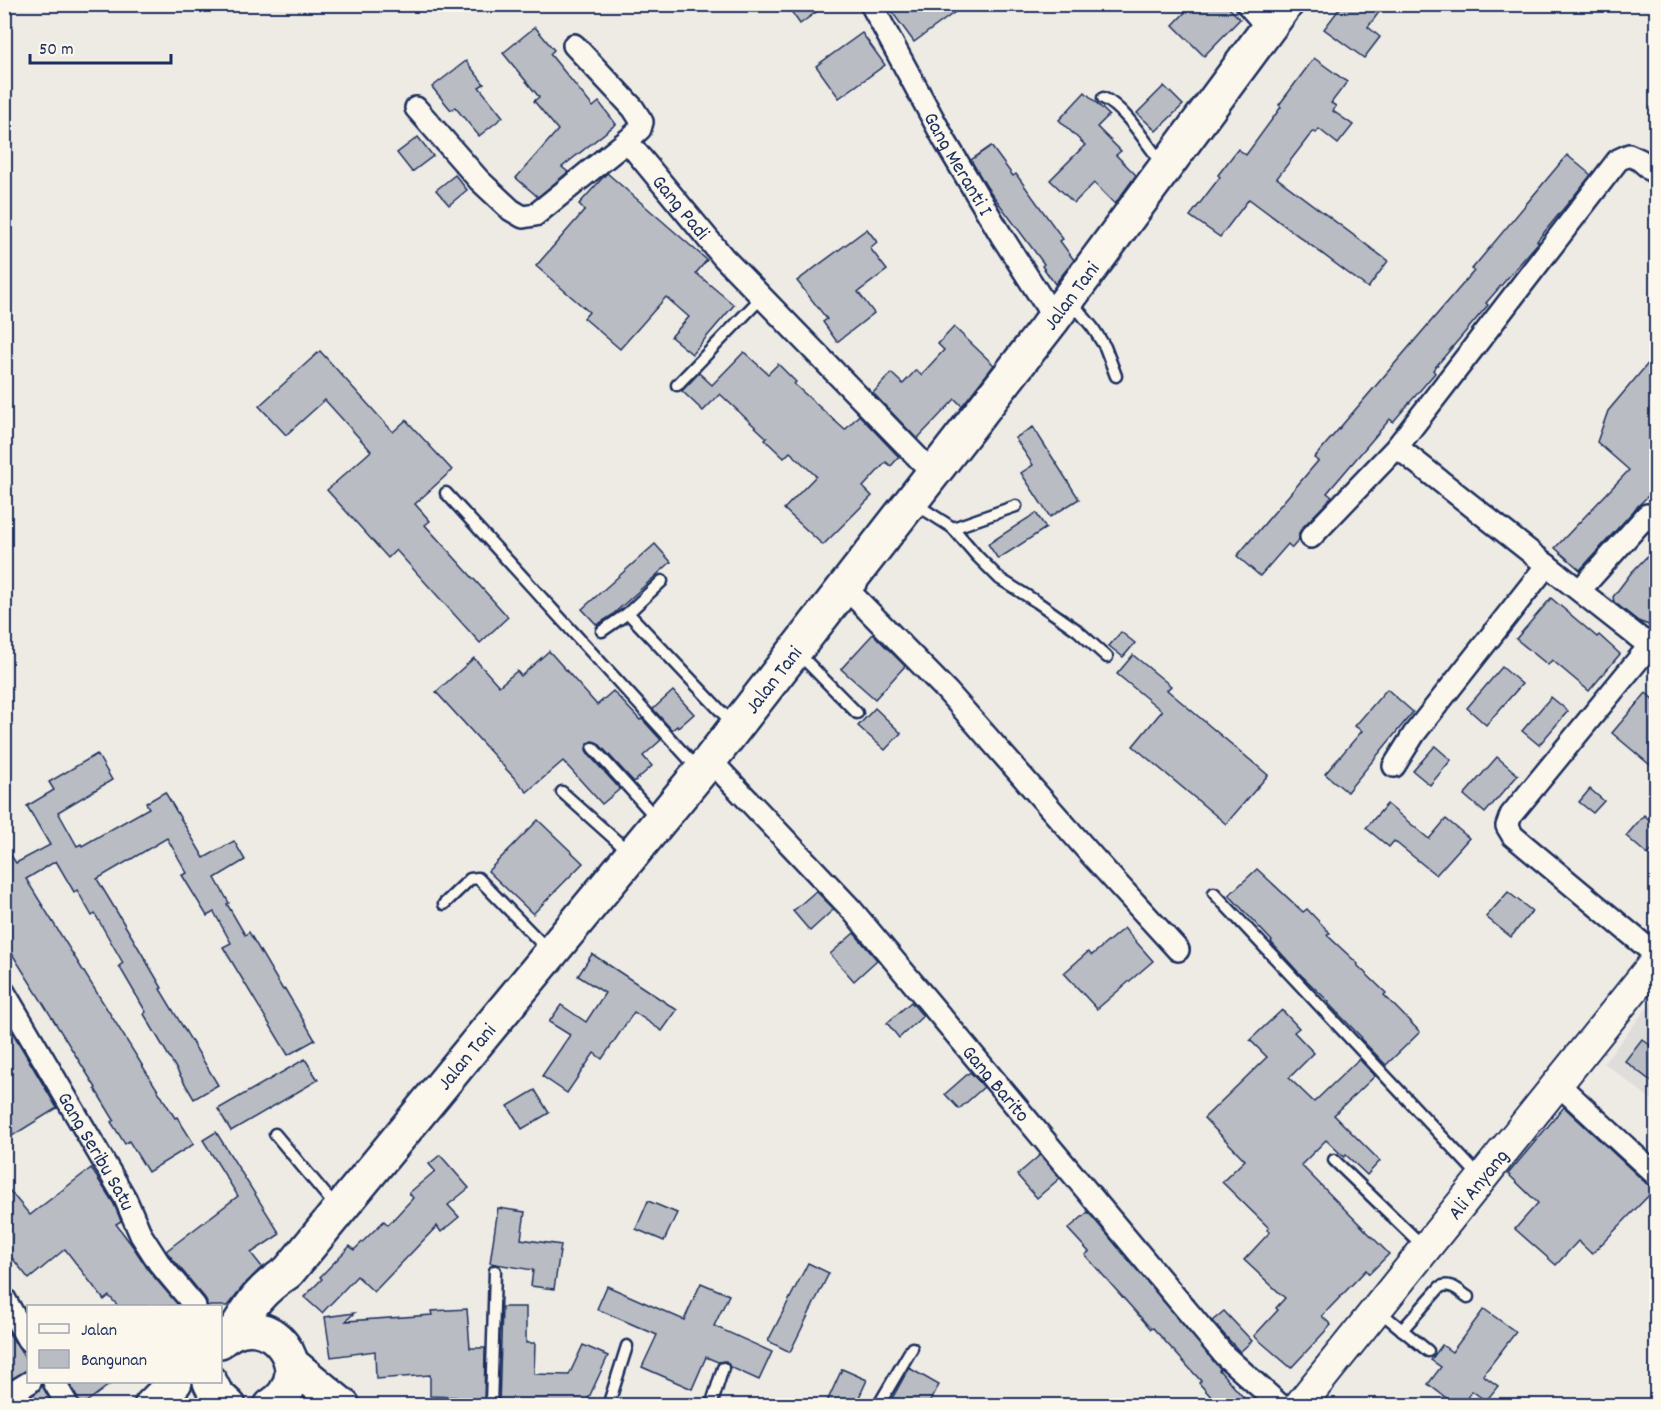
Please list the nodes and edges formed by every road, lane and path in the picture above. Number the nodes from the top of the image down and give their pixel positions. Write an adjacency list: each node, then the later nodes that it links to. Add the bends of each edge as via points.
1 (871, 4): 11 (street, Gang Meranti I, via 1001,235)
2 (1247, 4): 3 (street)
3 (1277, 17): 8 (main road, Jalan Tani)
4 (574, 45): 7 (street, via 642,122)
5 (1103, 98): 8 (lane, via 1120,109)
6 (416, 108): 7 (street, via 479,180 523,217 535,215)
7 (627, 141): 10 (street, Gang Padi, via 723,257)
8 (1165, 168): 11 (main road, Jalan Tani)
9 (1656, 174): 14 (street, via 1629,155 1618,160)
10 (762, 297): 13 (lane); 15 (street, Gang Padi)
11 (1061, 308): 12 (lane, via 1093,327); 15 (main road, Jalan Tani)
12 (1116, 376)
13 (678, 385)
14 (1397, 447): 21 (street); 22 (street)
15 (933, 473): 17 (main road, Jalan Tani)
16 (446, 493): 34 (lane)
17 (912, 501): 20 (lane); 24 (main road, Jalan Tani)
18 (1016, 506): 20 (lane)
19 (1653, 514): 25 (street)
20 (953, 528): 30 (lane, via 1000,579 1077,630)
21 (1311, 537)
22 (1547, 565): 25 (street); 35 (street, via 1414,734)
23 (662, 581): 26 (lane)
24 (845, 587): 29 (main road, Jalan Tani); 41 (street, via 947,691)
25 (1580, 590): 28 (street)
26 (628, 613): 27 (lane); 32 (lane)
27 (602, 631)
28 (1654, 645): 43 (street, via 1510,815 1507,826 1513,836)
29 (795, 650): 31 (lane); 32 (main road, Jalan Tani)
30 (1107, 657)
31 (857, 713)
32 (735, 727): 34 (main road, Jalan Tani)
33 (593, 748): 37 (lane)
34 (705, 766): 37 (main road, Jalan Tani); 80 (street, Gang Barito, via 851,909 1225,1356)
35 (1394, 766)
36 (562, 792): 38 (lane)
37 (660, 822): 38 (main road, Jalan Tani)
38 (632, 856): 42 (main road, Jalan Tani)
39 (1214, 893): 50 (lane)
40 (444, 904): 42 (lane, via 470,879 478,878)
41 (1178, 950)
42 (551, 953): 51 (main road, Jalan Tani)
43 (1656, 955)
44 (1656, 961): 46 (street, Ali Anyang)
45 (4, 992): 57 (street, Gang Seribu Satu, via 125,1198 141,1235)
46 (1558, 1084): 49 (street); 50 (street, Ali Anyang)
47 (275, 1134): 51 (lane)
48 (1334, 1160): 52 (lane)
49 (1656, 1174)
50 (1482, 1178): 52 (street, Ali Anyang)
51 (339, 1210): 54 (main road, Jalan Tani)
52 (1425, 1248): 58 (street, Ali Anyang)
53 (495, 1271): 76 (lane)
54 (288, 1272): 60 (main road, via 273,1319); 61 (main road, Jalan Tani, via 260,1293)
55 (1468, 1297): 59 (lane, via 1445,1284)
56 (4, 1298): 62 (street)
57 (194, 1305)
58 (1376, 1308): 59 (lane); 81 (street, Ali Anyang)
59 (1402, 1330): 65 (lane)
60 (274, 1336): 61 (main road, via 245,1329); 66 (main road, via 289,1353)
61 (225, 1337)
62 (27, 1338)
63 (627, 1346): 77 (lane)
64 (912, 1348): 79 (lane)
65 (1428, 1351)
66 (292, 1364): 74 (main road, via 288,1387); 75 (main road)
67 (723, 1368): 78 (lane)
68 (28, 1383): 71 (street)
69 (55, 1383): 72 (street)
70 (174, 1383): 73 (main road)
71 (4, 1398)
72 (68, 1406)
73 (151, 1406)
74 (271, 1406)
75 (343, 1406)
76 (491, 1406)
77 (608, 1406)
78 (711, 1406)
79 (878, 1406)
80 (1281, 1406)
81 (1299, 1406)

